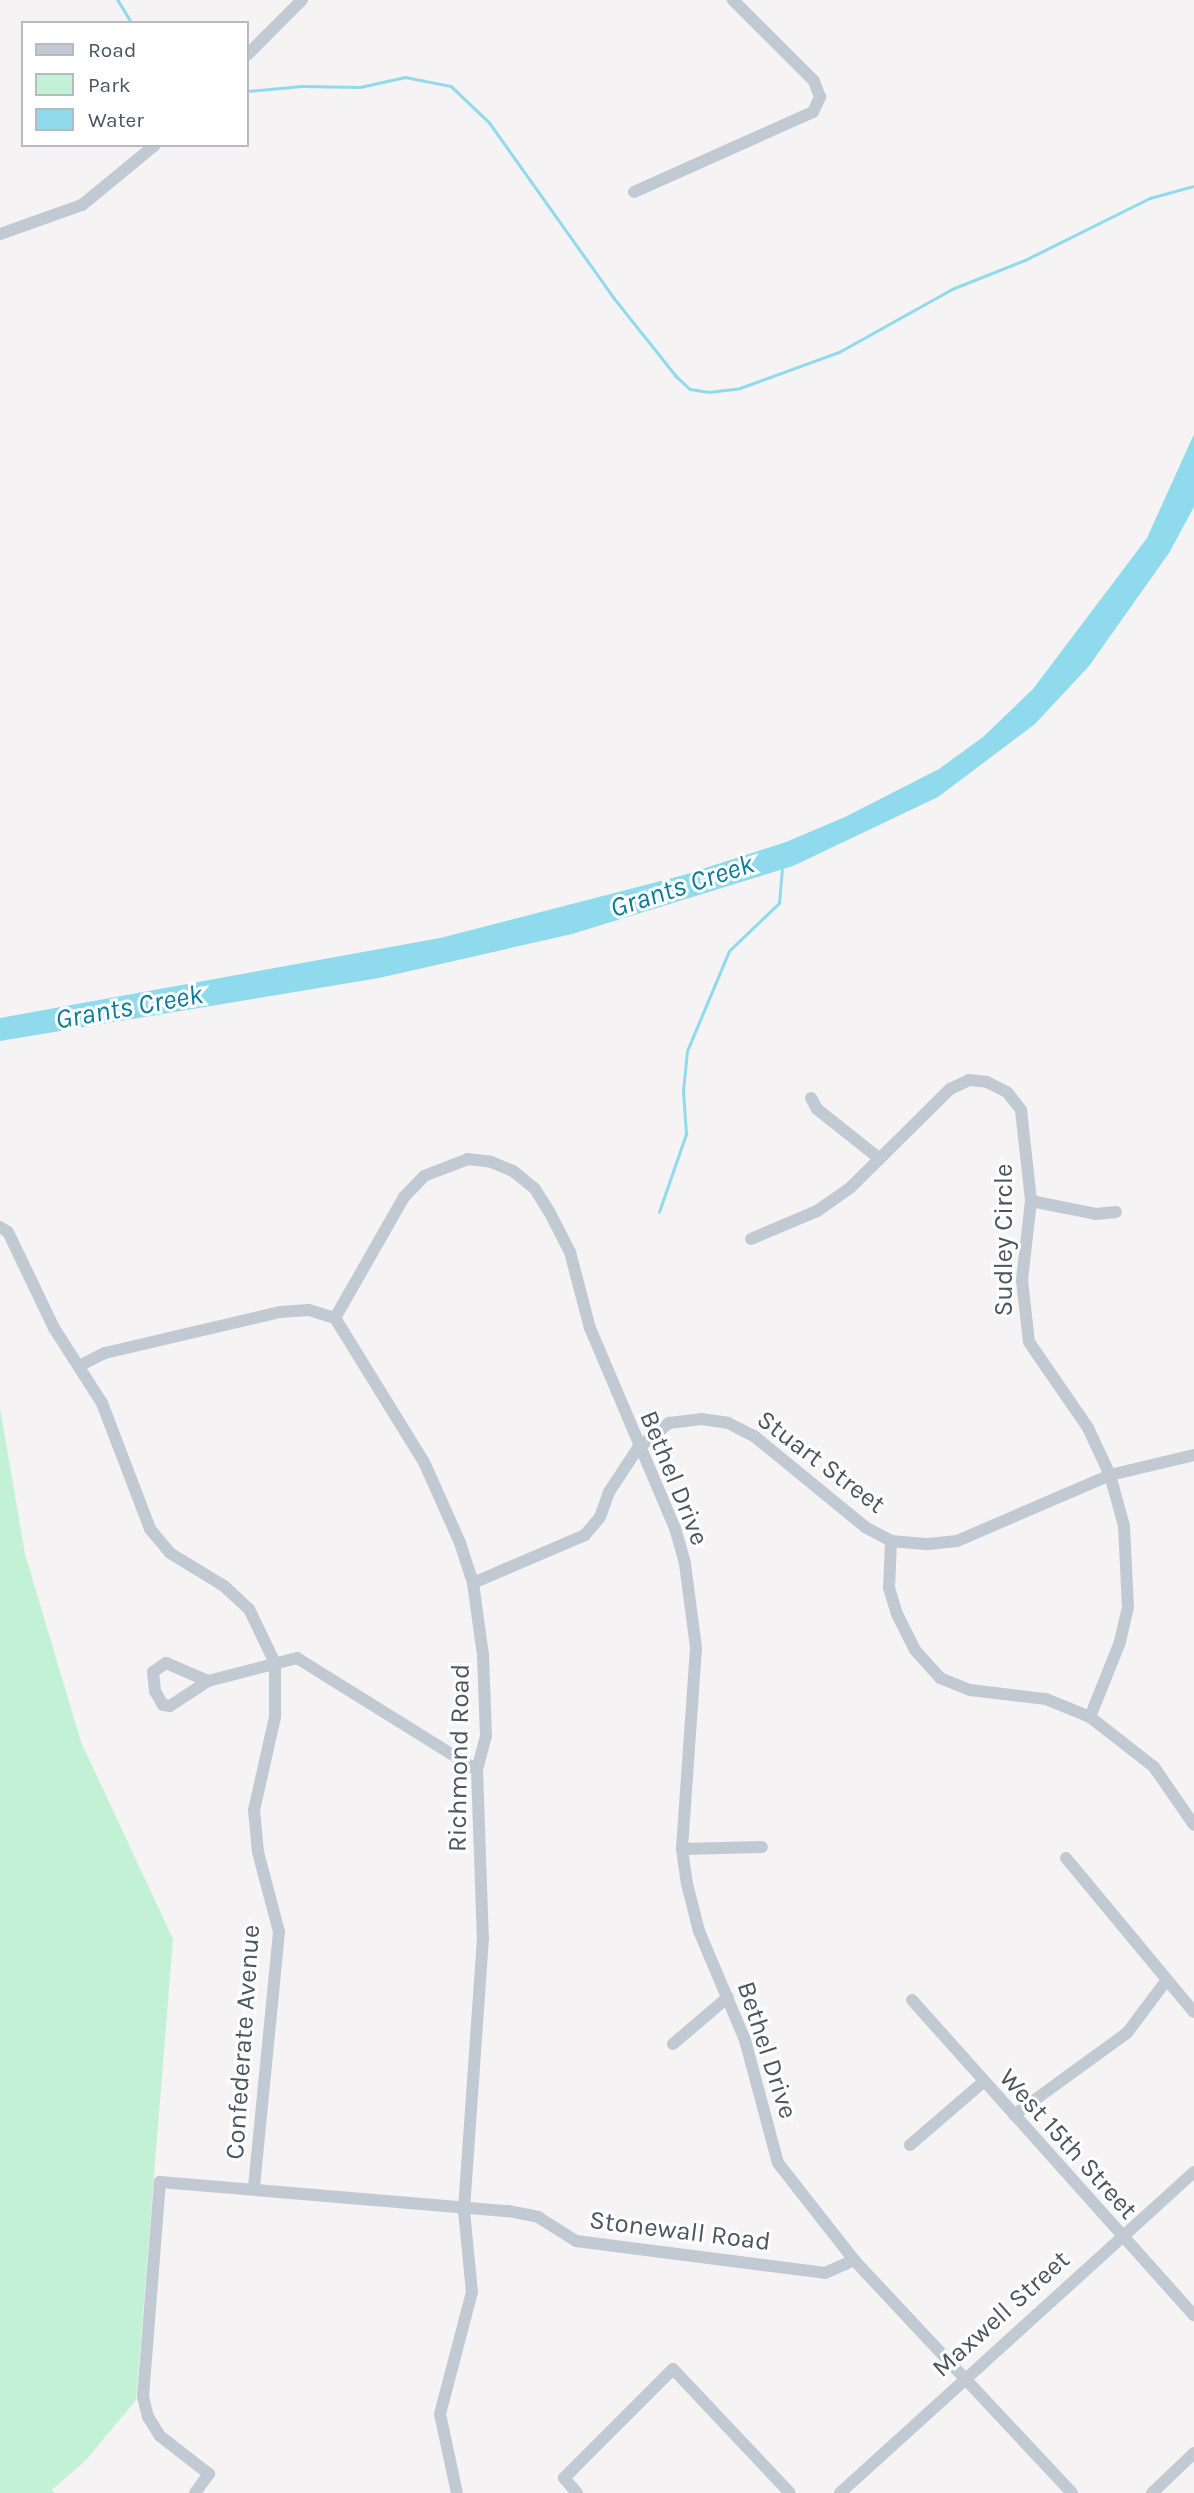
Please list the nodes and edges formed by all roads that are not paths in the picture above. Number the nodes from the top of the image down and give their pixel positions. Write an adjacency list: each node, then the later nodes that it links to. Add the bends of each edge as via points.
1 (302, 0): 3 (street)
2 (733, 0): 5 (street, via 814,81 820,97 813,112)
3 (248, 54)
4 (153, 147): 6 (street, via 82,205)
5 (634, 191)
6 (0, 234)
7 (811, 1098): 8 (street, via 817,1109)
8 (880, 1159): 9 (street, Sudley Circle, via 950,1089 969,1080 987,1082 1007,1092 1020,1110); 12 (street, Sudley Circle, via 817,1211)
9 (1031, 1201): 10 (street, via 1096,1214); 17 (street, Sudley Circle, via 1022,1280 1029,1342 1088,1429)
10 (1116, 1212)
11 (0, 1227): 14 (street, Confederate Avenue, via 8,1232 54,1328)
12 (751, 1239)
13 (335, 1318): 14 (street, via 309,1310 280,1312 105,1353); 15 (street, Bethel Drive, via 404,1197 424,1176 468,1159 502,1167 535,1189 570,1252 590,1328); 19 (street, Richmond Road, via 443,1498)
14 (79, 1366): 20 (street, Confederate Avenue, via 119,1439 149,1530 170,1553 224,1586 249,1609)
15 (638, 1448): 18 (street, Stuart Street, via 669,1423 701,1419 728,1423 754,1436 831,1503); 19 (street, Stuart Street, via 585,1535); 26 (street, Bethel Drive, via 675,1528 692,1602 696,1648)
16 (1194, 1455): 17 (street, Stuart Street)
17 (1110, 1475): 18 (street, Stuart Street, via 957,1541); 22 (street, Sudley Circle, via 1124,1526 1128,1606 1120,1642)
18 (891, 1541): 22 (street, via 889,1588 897,1614 915,1650 940,1678 970,1690 1046,1699)
19 (473, 1583): 23 (street, Richmond Road, via 486,1706 486,1736)
20 (275, 1663): 21 (street); 23 (street, via 297,1658 309,1664); 37 (street, Confederate Avenue, via 275,1717 254,1810 258,1852 279,1932)
21 (208, 1681)
22 (1090, 1717): 24 (street, via 1154,1767)
23 (477, 1770): 38 (street, Richmond Road, via 483,1938)
24 (1194, 1825)
25 (762, 1847): 26 (street)
26 (682, 1849): 29 (street, Bethel Drive, via 699,1931)
27 (1066, 1858): 28 (street)
28 (1166, 1981): 31 (street); 34 (street, via 1127,2033)
29 (728, 1997): 32 (street); 40 (street, Bethel Drive, via 745,2040 778,2163)
30 (912, 2000): 33 (street, West 15th Street)
31 (1194, 2012)
32 (673, 2044)
33 (982, 2082): 34 (street, West 15th Street); 35 (street)
34 (1014, 2115): 39 (street, West 15th Street)
35 (910, 2145)
36 (1194, 2172): 39 (street, Maxwell Street)
37 (254, 2189): 38 (street, Stonewall Road); 44 (street, Confederate Avenue, via 160,2182 143,2397 160,2436 209,2474)
38 (464, 2211): 40 (street, Stonewall Road, via 538,2217 576,2241 825,2273); 45 (street, Richmond Road, via 472,2292 440,2414)
39 (1122, 2237): 41 (street, West 15th Street); 42 (street, Maxwell Street)
40 (854, 2260): 42 (street, Bethel Drive)
41 (1194, 2315)
42 (965, 2375): 48 (street, Maxwell Street); 49 (street, Bethel Drive)
43 (1194, 2453): 50 (street)
44 (195, 2493)
45 (457, 2493)
46 (577, 2493): 47 (street, via 564,2478 673,2369)
47 (790, 2493)
48 (840, 2493)
49 (1072, 2493)
50 (1152, 2493)

